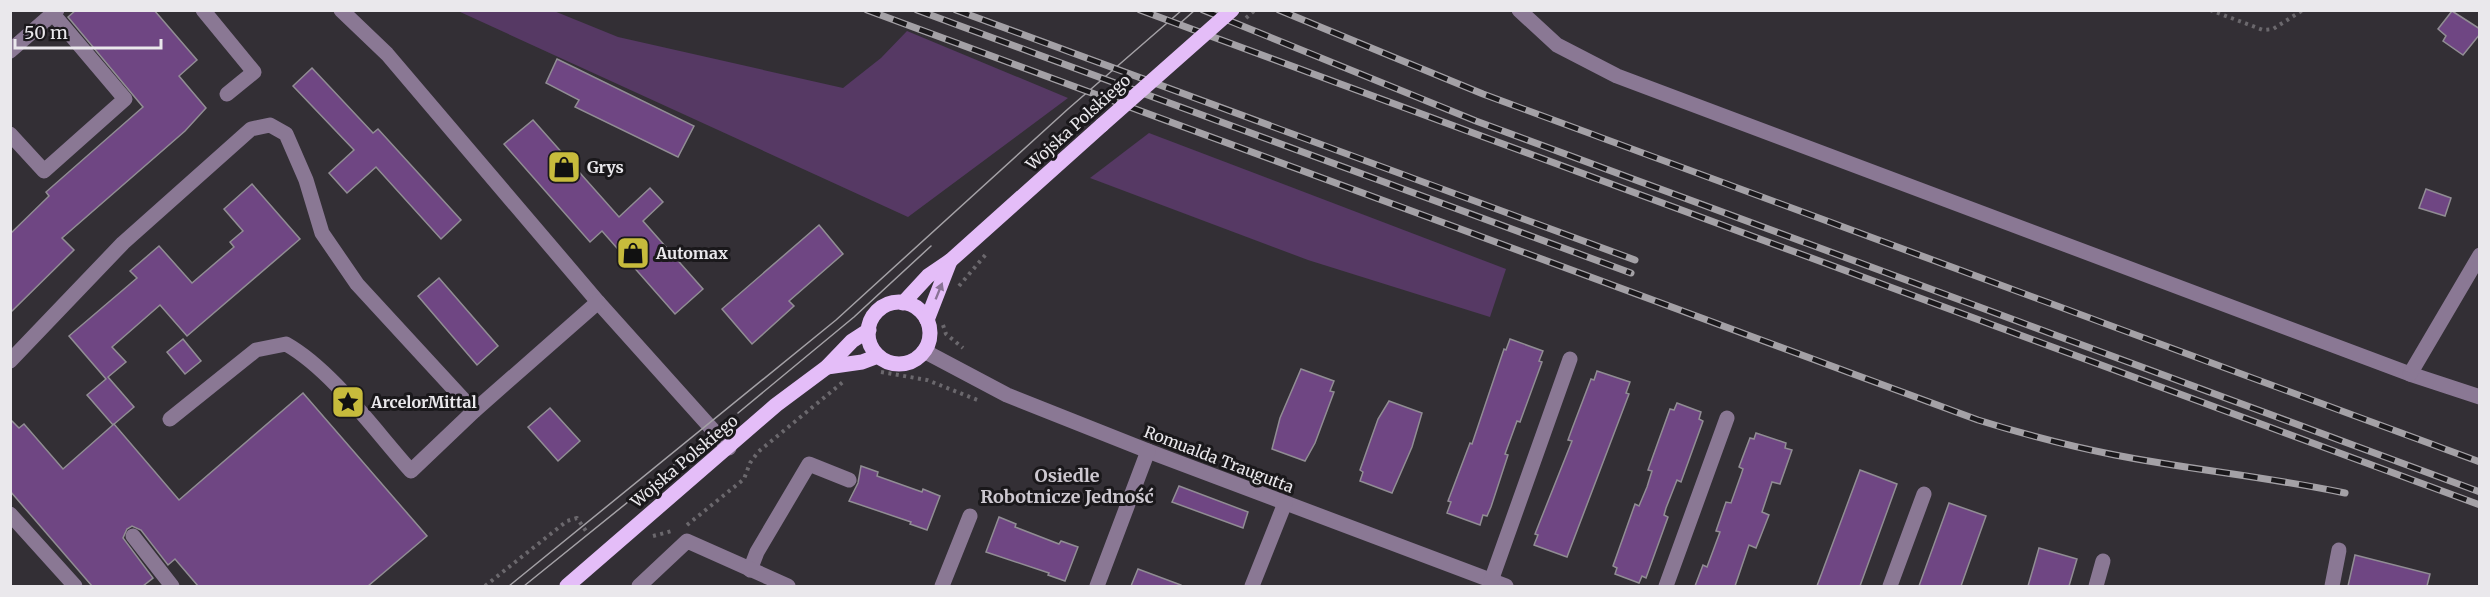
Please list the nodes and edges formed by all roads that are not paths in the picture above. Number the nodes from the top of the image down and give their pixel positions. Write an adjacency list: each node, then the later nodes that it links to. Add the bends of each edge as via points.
1 (203, 10): 7 (street, via 254,72)
2 (341, 10): 11 (street, via 387,54)
3 (1232, 10): 10 (main road, Wojska Polskiego, bridge)
4 (1519, 10): 20 (street, via 1557,45 1617,76)
5 (55, 12): 6 (street); 8 (street, via 124,99 44,171)
6 (10, 51)
7 (227, 94)
8 (10, 134)
9 (2480, 255): 20 (street)
10 (950, 261): 12 (main road, Wojska Polskiego, via 928,276); 13 (main road, Wojska Polskiego, one-way to 10)
11 (598, 302): 22 (street); 25 (street)
12 (903, 303): 13 (main road); 14 (main road, via 879,310)
13 (934, 320): 15 (main road)
14 (869, 330): 18 (main road); 19 (main road, Wojska Polskiego)
15 (924, 351): 18 (main road, via 911,362); 26 (street, Romualda Traugutta, via 1007,395)
16 (1570, 359): 36 (street)
17 (10, 361): 22 (street, via 123,243 251,129 270,125 286,134 306,180 322,233 357,284)
18 (876, 363): 19 (main road, Wojska Polskiego)
19 (827, 367): 25 (main road, Wojska Polskiego, via 776,405)
20 (2410, 374): 21 (street)
21 (2480, 397)
22 (474, 411): 24 (street, via 411,471 326,376 286,344 256,350)
23 (1727, 418): 46 (street)
24 (170, 419)
25 (729, 448): 39 (main road, Wojska Polskiego)
26 (1148, 451): 29 (street, Romualda Traugutta); 43 (street)
27 (849, 480): 35 (street, via 809,464)
28 (1924, 494): 47 (street)
29 (1285, 503): 36 (street, Romualda Traugutta); 44 (street)
30 (10, 514): 37 (street)
31 (970, 516): 42 (street)
32 (133, 536): 38 (street)
33 (2339, 550): 49 (street)
34 (2103, 561): 48 (street)
35 (750, 570): 40 (street, via 687,541); 41 (street)
36 (1491, 581): 45 (street, Romualda Traugutta)
37 (75, 586)
38 (172, 586)
39 (567, 586)
40 (639, 586)
41 (787, 586)
42 (942, 586)
43 (1097, 586)
44 (1252, 586)
45 (1506, 586)
46 (1666, 586)
47 (1890, 586)
48 (2096, 586)
49 (2332, 586)

